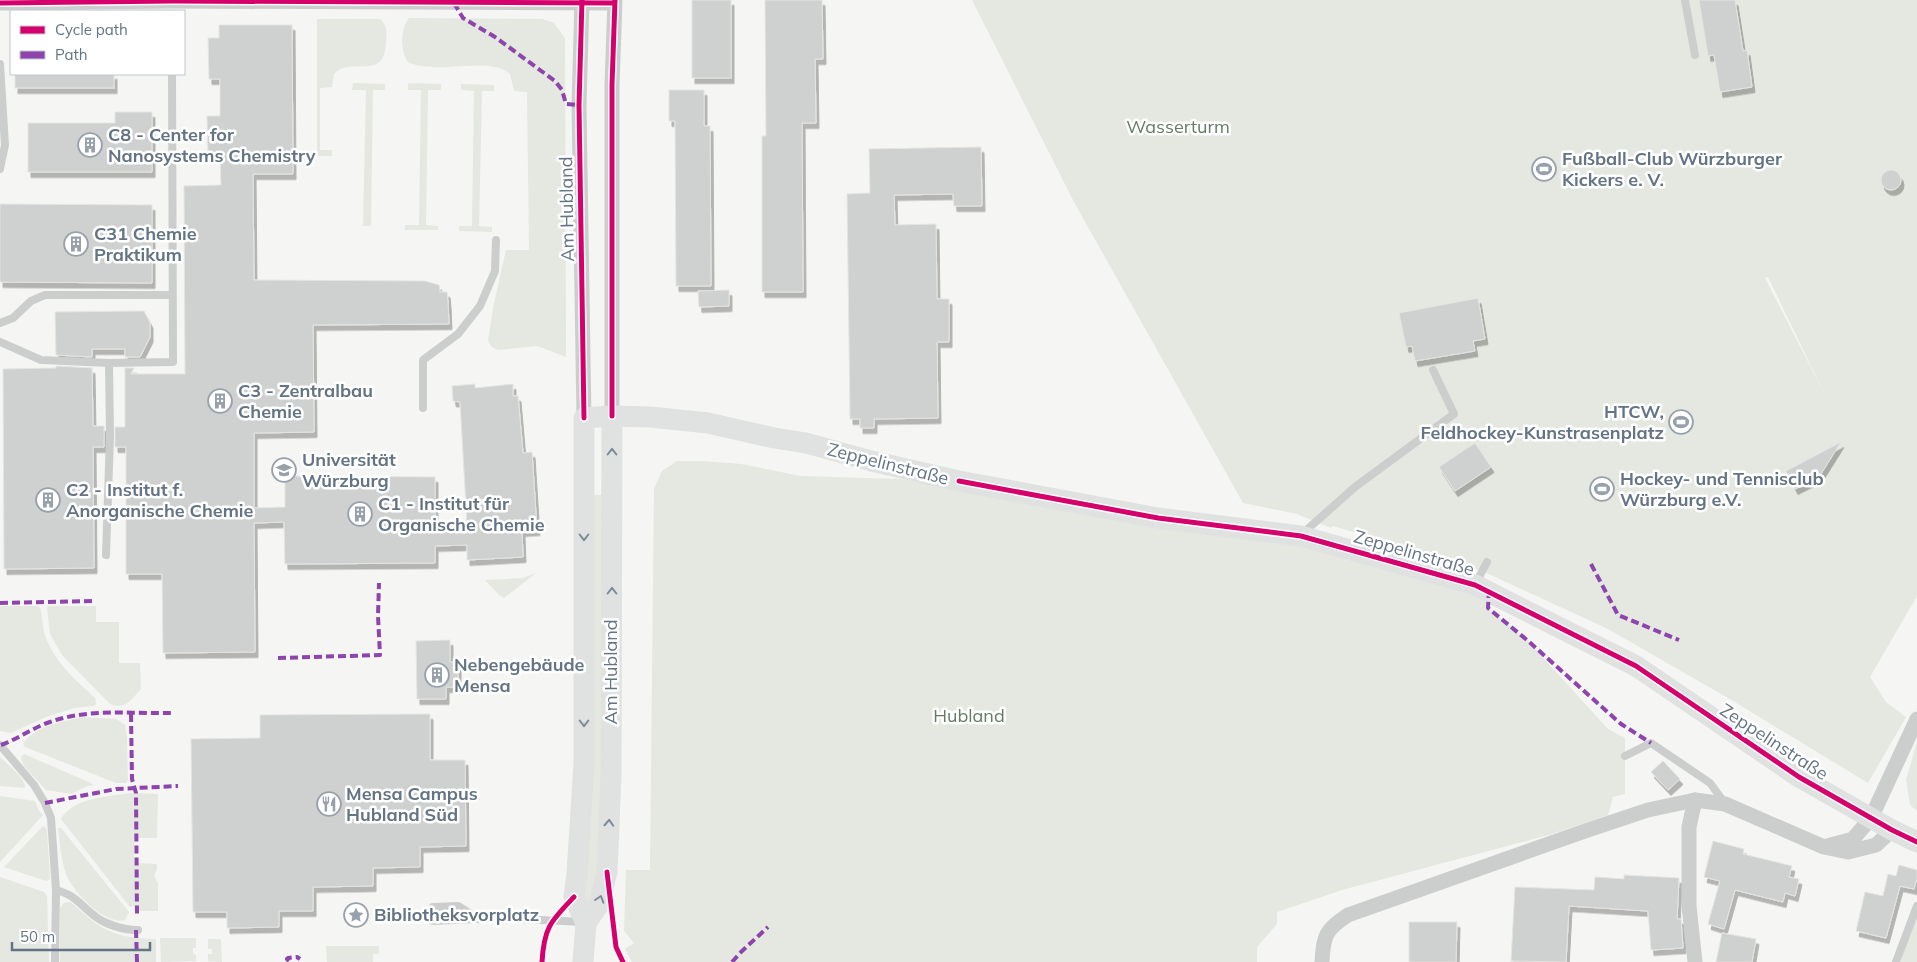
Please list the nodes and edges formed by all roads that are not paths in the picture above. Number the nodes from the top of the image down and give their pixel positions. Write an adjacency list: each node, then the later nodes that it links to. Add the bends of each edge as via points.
1 (394, 0): 3 (street); 6 (street)
2 (1685, 0): 7 (lane)
3 (581, 1): 4 (street); 19 (street, Am Hubland, via 579,105)
4 (614, 1): 18 (street, Am Hubland)
5 (0, 3): 6 (street)
6 (173, 6)
7 (1695, 55)
8 (0, 64): 10 (lane, via 5,145)
9 (172, 75): 12 (lane)
10 (0, 169)
11 (496, 240): 17 (lane, via 495,271 480,306 458,334 423,360)
12 (172, 295): 13 (lane, via 45,295 31,301 14,318); 15 (lane, via 173,362)
13 (0, 323)
14 (0, 342): 15 (lane, via 41,360)
15 (110, 363): 21 (lane)
16 (1433, 370): 20 (lane, via 1454,414 1355,487)
17 (423, 408)
18 (612, 416): 19 (street); 20 (street, Zeppelinstraße, via 708,423 806,443 968,483 1158,518); 38 (street, Am Hubland, one-way to 18, via 599,904 607,872 611,776)
19 (584, 418): 38 (street, Am Hubland, one-way to 38, via 584,764 574,897)
20 (1301, 536): 23 (street, Zeppelinstraße)
21 (106, 556)
22 (1487, 562): 23 (lane)
23 (1475, 585): 29 (street, Zeppelinstraße, via 1636,666 1799,777)
24 (1917, 719): 29 (street)
25 (0, 745): 33 (lane, via 34,785 51,818)
26 (1625, 756): 28 (lane, via 1651,743 1710,783)
27 (1695, 800): 28 (street); 42 (street, via 1648,810 1348,915 1325,934); 43 (street, via 1689,827 1689,906)
28 (1725, 804): 32 (street)
29 (1871, 818): 30 (street, Zeppelinstraße); 32 (street, via 1853,839)
30 (1892, 830): 31 (street, Zeppelinstraße); 32 (street, via 1876,845 1848,852)
31 (1917, 842)
32 (1824, 847)
33 (56, 890): 39 (lane, via 70,893 104,922); 40 (lane)
34 (1917, 906): 44 (lane)
35 (433, 907): 36 (lane, via 458,906)
36 (479, 919): 37 (lane); 38 (lane)
37 (433, 921)
38 (586, 923): 41 (street, Am Hubland)
39 (138, 930)
40 (56, 962)
41 (583, 962)
42 (1322, 962)
43 (1695, 962)
44 (1896, 962)

